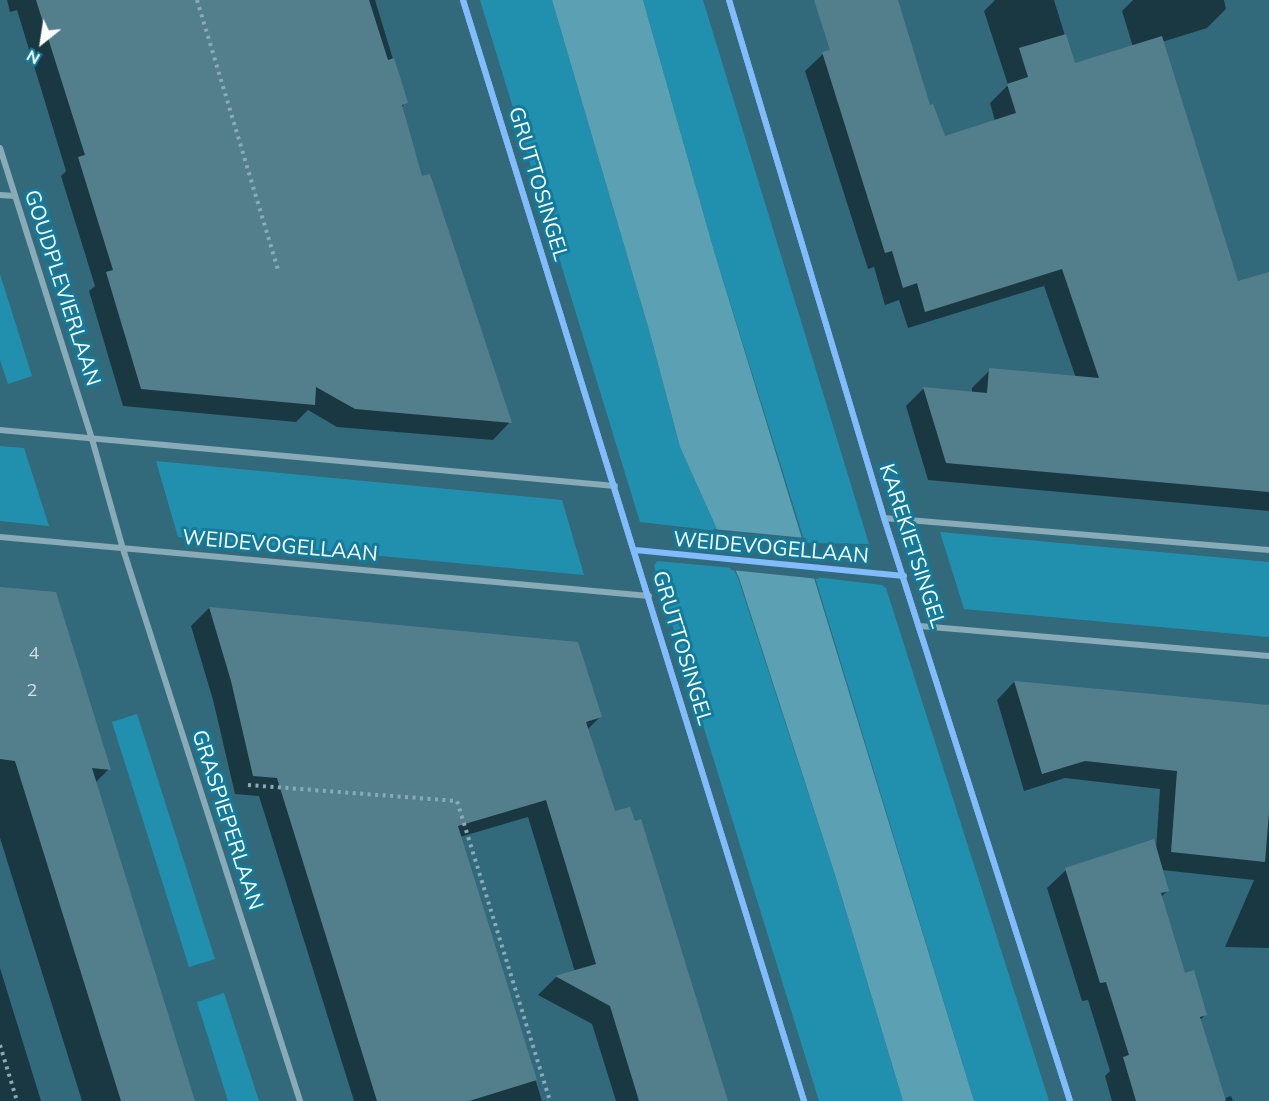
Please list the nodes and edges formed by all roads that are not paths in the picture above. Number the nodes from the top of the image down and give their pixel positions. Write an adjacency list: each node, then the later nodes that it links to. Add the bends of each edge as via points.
1 (463, 0): 8 (street, GRUTTOSINGEL)
2 (729, 0): 9 (street, KAREKIETSINGEL)
3 (0, 148): 5 (street, GOUDPLEVIERLAAN)
4 (0, 195): 5 (street)
5 (15, 196): 7 (street, GOUDPLEVIERLAAN)
6 (0, 430): 7 (street)
7 (92, 439): 8 (street); 11 (street)
8 (615, 486): 13 (street, GRUTTOSINGEL)
9 (884, 518): 12 (street, WEIDEVOGELLAAN); 14 (street, KAREKIETSINGEL)
10 (0, 537): 11 (street, WEIDEVOGELLAAN)
11 (123, 549): 13 (street, WEIDEVOGELLAAN); 16 (street, GRASPIEPERLAAN)
12 (1269, 550)
13 (649, 596): 17 (street, GRUTTOSINGEL)
14 (920, 626): 15 (street); 18 (street, KAREKIETSINGEL)
15 (1269, 656)
16 (300, 1101)
17 (804, 1101)
18 (1070, 1101)

